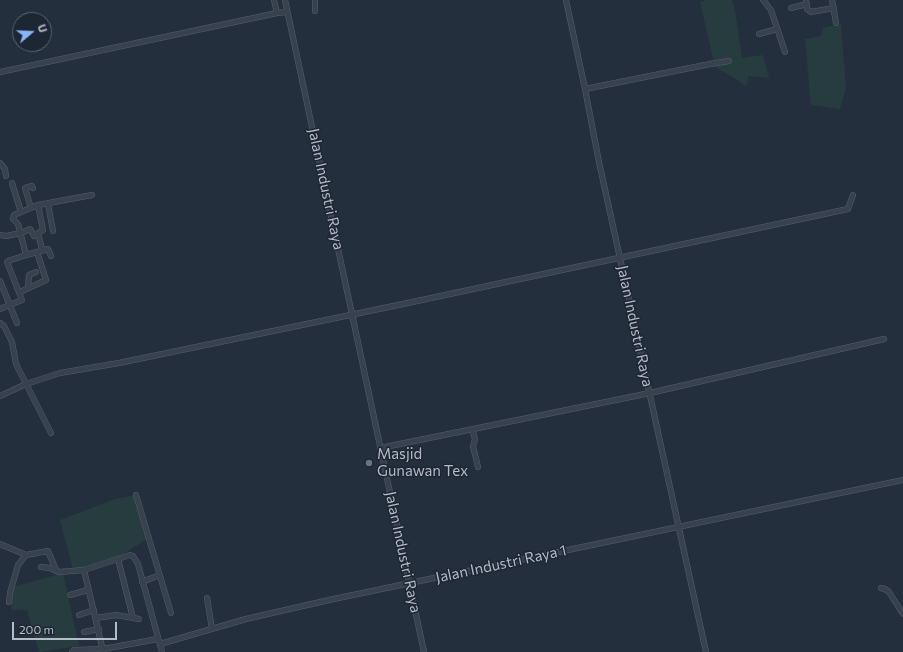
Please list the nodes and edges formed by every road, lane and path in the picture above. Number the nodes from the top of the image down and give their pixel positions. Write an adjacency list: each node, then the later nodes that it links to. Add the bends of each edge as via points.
1 (274, 0): 12 (street)
2 (285, 0): 11 (street, Jalan Industri Raya)
3 (315, 0): 10 (street)
4 (566, 0): 19 (street, Jalan Industri Raya)
5 (763, 0): 14 (street, via 771,10)
6 (832, 0): 9 (street)
7 (806, 2): 8 (street); 9 (street, via 807,9 811,12)
8 (791, 8)
9 (834, 8): 13 (street)
10 (315, 11)
11 (287, 12): 12 (street); 45 (street, Jalan Industri Raya)
12 (277, 13): 18 (street)
13 (836, 23)
14 (777, 29): 15 (street); 16 (street)
15 (759, 34)
16 (785, 52)
17 (729, 61): 19 (street)
18 (0, 72)
19 (585, 89): 37 (street, Jalan Industri Raya)
20 (0, 163): 21 (street, via 5,169)
21 (6, 176)
22 (12, 183): 29 (street)
23 (33, 188): 28 (street, via 24,186)
24 (92, 195): 26 (street)
25 (853, 195): 37 (street, via 848,209)
26 (48, 204): 27 (street); 30 (street)
27 (38, 205): 28 (street); 32 (street, via 44,229)
28 (31, 208): 29 (street)
29 (21, 212): 31 (street, via 13,217)
30 (53, 231)
31 (20, 232): 32 (street, via 30,229 34,236); 33 (street); 35 (street)
32 (38, 234): 34 (street, via 41,245)
33 (0, 235)
34 (39, 252): 35 (street); 36 (street, via 48,249); 41 (street, via 46,280)
35 (26, 255): 42 (street, via 7,261)
36 (51, 256)
37 (620, 258): 45 (street); 50 (street, Jalan Industri Raya)
38 (36, 272): 41 (street, via 29,275)
39 (0, 281): 40 (street)
40 (1, 287): 43 (street)
41 (28, 288): 42 (street)
42 (20, 292): 43 (street, via 22,300)
43 (10, 306): 44 (street); 47 (street)
44 (0, 309)
45 (352, 315): 49 (street, via 60,373); 54 (street, Jalan Industri Raya)
46 (0, 323): 49 (street, via 9,336 16,364)
47 (17, 323)
48 (884, 339): 50 (street)
49 (26, 384): 51 (street); 53 (street)
50 (650, 393): 52 (street); 58 (street, Jalan Industri Raya)
51 (0, 396)
52 (472, 429): 54 (street); 55 (street)
53 (51, 433)
54 (380, 448): 67 (street, Jalan Industri Raya)
55 (478, 467)
56 (903, 480): 58 (street, Jalan Industri Raya 1)
57 (136, 495): 65 (street)
58 (679, 527): 67 (street, Jalan Industri Raya 1); 88 (street, Jalan Industri Raya)
59 (0, 544): 60 (street)
60 (26, 555): 64 (street, via 48,551); 72 (street, via 18,565)
61 (118, 559): 63 (street); 66 (street, via 133,556 138,564); 78 (street)
62 (41, 567): 64 (street)
63 (84, 570): 64 (street); 69 (street)
64 (57, 572)
65 (160, 575): 66 (street); 74 (street)
66 (142, 582): 83 (street)
67 (409, 584): 81 (street, Jalan Industri Raya 1); 87 (street, Jalan Industri Raya)
68 (881, 588): 75 (street, via 889,592)
69 (88, 590): 70 (street); 73 (street)
70 (70, 595)
71 (207, 598): 81 (street)
72 (9, 602)
73 (94, 610): 76 (street); 77 (street)
74 (171, 613)
75 (903, 614)
76 (79, 615)
77 (96, 618): 78 (street, via 116,615); 80 (street)
78 (133, 618): 79 (street)
79 (139, 619)
80 (99, 629): 82 (street); 84 (street)
81 (212, 629): 83 (street, Jalan Industri Raya 1)
82 (84, 632)
83 (159, 642): 84 (street, Jalan Industri Raya 1); 86 (street)
84 (103, 650): 85 (street, Jalan Industri Raya 1)
85 (72, 652)
86 (162, 652)
87 (424, 652)
88 (706, 652)

